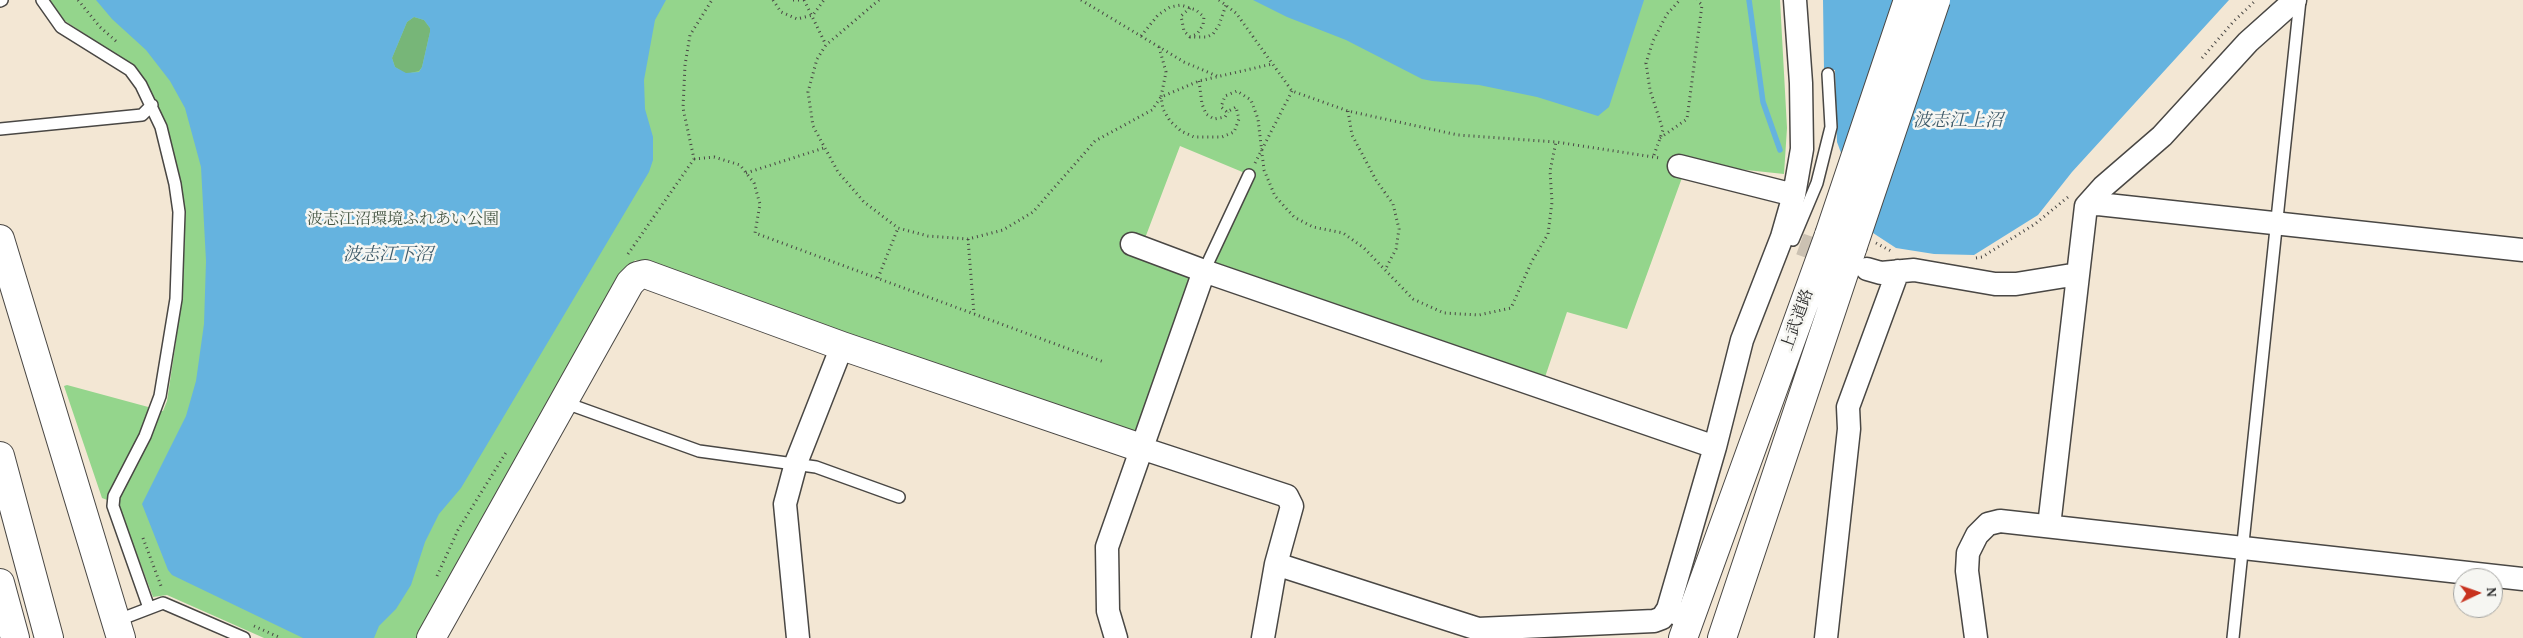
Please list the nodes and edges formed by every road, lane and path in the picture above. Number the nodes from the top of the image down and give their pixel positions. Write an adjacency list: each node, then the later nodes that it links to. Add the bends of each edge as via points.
1 (42, 0): 34 (lane, via 60,28 130,70)
2 (712, 0): 44 (path, via 690,35 683,108 694,159 714,157 740,165)
3 (773, 0): 22 (path, via 788,17 797,19)
4 (793, 0): 5 (path)
5 (804, 0): 22 (path)
6 (824, 0): 22 (path)
7 (867, 0): 20 (path)
8 (878, 0): 20 (path)
9 (1081, 0): 23 (path)
10 (1219, 0): 19 (path)
11 (1680, 0): 38 (path, via 1666,14 1652,41 1646,63 1650,90 1663,130)
12 (1697, 0): 38 (path, via 1702,4 1687,119)
13 (1795, 0): 46 (street, via 1802,149)
14 (1908, 0): 53 (main road, 上武道路, bridge)
15 (1936, 0): 53 (main road, 上武道路, bridge)
16 (2256, 0): 27 (path)
17 (2295, 0): 47 (street, via 2248,42 2162,136 2103,187)
18 (2300, 0): 48 (lane)
19 (1226, 4): 24 (path, via 1213,34); 28 (path, via 1236,12)
20 (871, 5): 25 (path)
21 (1191, 8): 23 (path, via 1181,5 1170,8 1151,22); 24 (path, via 1181,16 1181,24); 24 (path, via 1204,17 1197,34)
22 (813, 15): 25 (path)
23 (1141, 36): 26 (path)
24 (1190, 37)
25 (826, 45): 40 (path, via 817,59 808,92 813,126)
26 (1159, 47): 30 (path); 33 (path, via 1166,72)
27 (2200, 61)
28 (1272, 64): 30 (path); 32 (path)
29 (1828, 74): 52 (lane, via 1831,127 1817,183)
30 (1218, 76): 31 (path)
31 (1199, 81): 33 (path); 35 (path, via 1206,114 1214,119 1225,117)
32 (1292, 91): 36 (path); 41 (path)
33 (1161, 97): 35 (path, via 1170,122 1194,137 1222,137 1234,132 1239,119 1236,107); 51 (path, via 1152,110 1095,141 1033,212 1003,230)
34 (152, 105): 37 (lane, via 142,115); 77 (lane, via 170,158 179,212 176,299 156,409 114,496 113,506)
35 (1228, 111): 41 (path, via 1222,107 1225,96 1237,91 1251,100 1258,119)
36 (1348, 111): 39 (path, via 1458,135); 59 (path, via 1352,135 1393,204 1398,229 1396,249)
37 (0, 130)
38 (1660, 138): 42 (path)
39 (1556, 142): 42 (path); 59 (path, via 1550,171 1552,202 1548,234 1511,308 1479,316 1444,312 1413,299)
40 (824, 148): 44 (path); 49 (path, via 838,172 864,202)
41 (1262, 149): 45 (path); 59 (path, via 1264,170 1275,196 1294,217 1313,227 1343,233 1364,248)
42 (1654, 155): 43 (path)
43 (1679, 166): 46 (street)
44 (746, 173): 62 (path, via 754,183 760,204 754,233)
45 (1249, 174): 60 (lane)
46 (1794, 194): 52 (street)
47 (2079, 199): 48 (street, via 2098,204); 56 (path, via 1982,257); 61 (street)
48 (2276, 222): 55 (street); 73 (lane)
49 (898, 228): 51 (path, via 928,236); 62 (path)
50 (0, 239): 79 (main road)
51 (968, 239): 63 (path)
52 (1792, 240): 67 (street, via 1742,340)
53 (1851, 241): 57 (path); 78 (main road, 上武道路); 88 (main road, 上武道路)
54 (1132, 244): 60 (street)
55 (2523, 250)
56 (1970, 260)
57 (1898, 263): 58 (street, via 1881,273); 61 (street, via 1914,270 1995,284 2016,284); 89 (street, via 1848,407 1850,429)
58 (1867, 269)
59 (1385, 270)
60 (1204, 271): 67 (street); 68 (street)
61 (2078, 274): 72 (street)
62 (878, 278): 63 (path)
63 (974, 314): 65 (path)
64 (842, 346): 66 (main road, via 645,274 630,283); 68 (main road); 70 (street)
65 (1104, 362)
66 (563, 402): 70 (lane, via 699,452); 84 (main road)
67 (1715, 447): 78 (street)
68 (1141, 448): 74 (street, via 1287,496 1292,506); 86 (street, via 1106,547 1108,611)
69 (0, 456): 82 (main road)
70 (796, 463): 71 (lane, via 816,467); 85 (street, via 785,504)
71 (899, 498)
72 (2049, 526): 73 (street); 90 (street, via 2000,521 1988,524 1977,535 1968,553 1967,571)
73 (2243, 548): 75 (street); 91 (lane)
74 (1276, 564): 80 (street); 87 (street)
75 (2523, 579)
76 (0, 583): 81 (main road)
77 (149, 608): 79 (lane); 83 (lane, via 159,603 166,604)
78 (1680, 622): 80 (street, via 1662,618)
79 (119, 630)
80 (1478, 634)
81 (15, 638)
82 (49, 638)
83 (244, 638)
84 (431, 638)
85 (798, 638)
86 (1116, 638)
87 (1263, 638)
88 (1722, 638)
89 (1826, 638)
90 (1976, 638)
91 (2232, 638)

